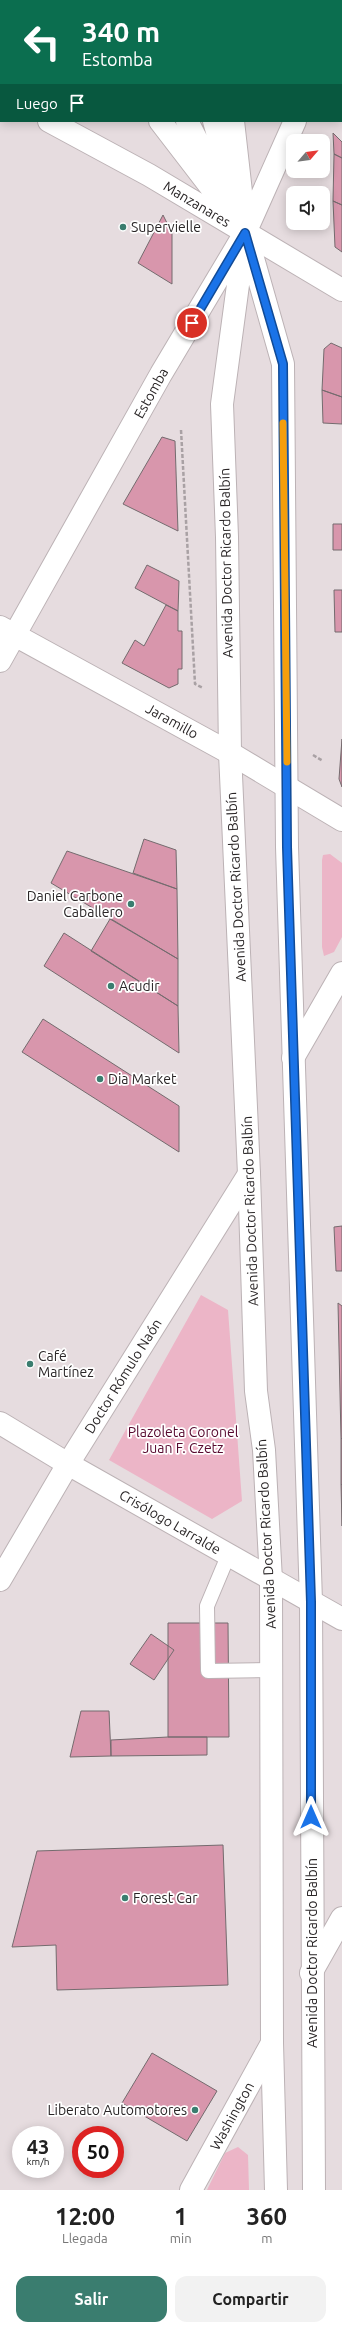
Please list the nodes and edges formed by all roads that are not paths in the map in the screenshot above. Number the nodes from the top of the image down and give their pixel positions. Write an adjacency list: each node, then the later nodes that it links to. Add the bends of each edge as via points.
1 (51, 122): 7 (main road, Manzanares, via 149,175)
2 (161, 122): 7 (main road, Avenida Doctor Ricardo Balbín)
3 (188, 122): 7 (main road)
4 (214, 122): 7 (main road)
5 (233, 122): 7 (main road, Avenida Doctor Ricardo Balbín)
6 (295, 122): 7 (main road, Estomba)
7 (245, 233): 8 (main road, Manzanares); 9 (main road, Estomba); 11 (main road, Avenida Doctor Ricardo Balbín, via 222,404); 12 (main road, Avenida Doctor Ricardo Balbín, via 283,364)
8 (342, 290)
9 (8, 631): 10 (main road, Estomba); 11 (main road, Jaramillo)
10 (0, 662)
11 (230, 753): 12 (main road, Jaramillo); 16 (main road, Avenida Doctor Ricardo Balbín)
12 (286, 786): 13 (main road, Jaramillo); 15 (main road, Avenida Doctor Ricardo Balbín)
13 (342, 820)
14 (342, 973): 15 (main road)
15 (294, 1058): 22 (main road, Avenida Doctor Ricardo Balbín)
16 (249, 1174): 18 (main road, Doctor Rómulo Naón); 21 (main road, Avenida Doctor Ricardo Balbín, via 256,1391 264,1450)
17 (0, 1423): 18 (main road, Crisólogo Larralde)
18 (68, 1464): 19 (main road, Crisólogo Larralde); 20 (main road, Doctor Rómulo Naón)
19 (228, 1556): 21 (main road, Crisólogo Larralde); 24 (lane, via 206,1606 208,1671)
20 (0, 1580)
21 (271, 1580): 22 (main road, Crisólogo Larralde); 24 (main road, Avenida Doctor Ricardo Balbín)
22 (311, 1602): 23 (main road, Crisólogo Larralde); 26 (main road, Avenida Doctor Ricardo Balbín)
23 (342, 1619)
24 (272, 1670): 27 (main road, Avenida Doctor Ricardo Balbín)
25 (342, 1918): 26 (main road)
26 (311, 1973): 30 (main road, Avenida Doctor Ricardo Balbín)
27 (272, 2043): 28 (main road, Washington); 29 (main road, Avenida Doctor Ricardo Balbín)
28 (191, 2190)
29 (276, 2190)
30 (314, 2190)

